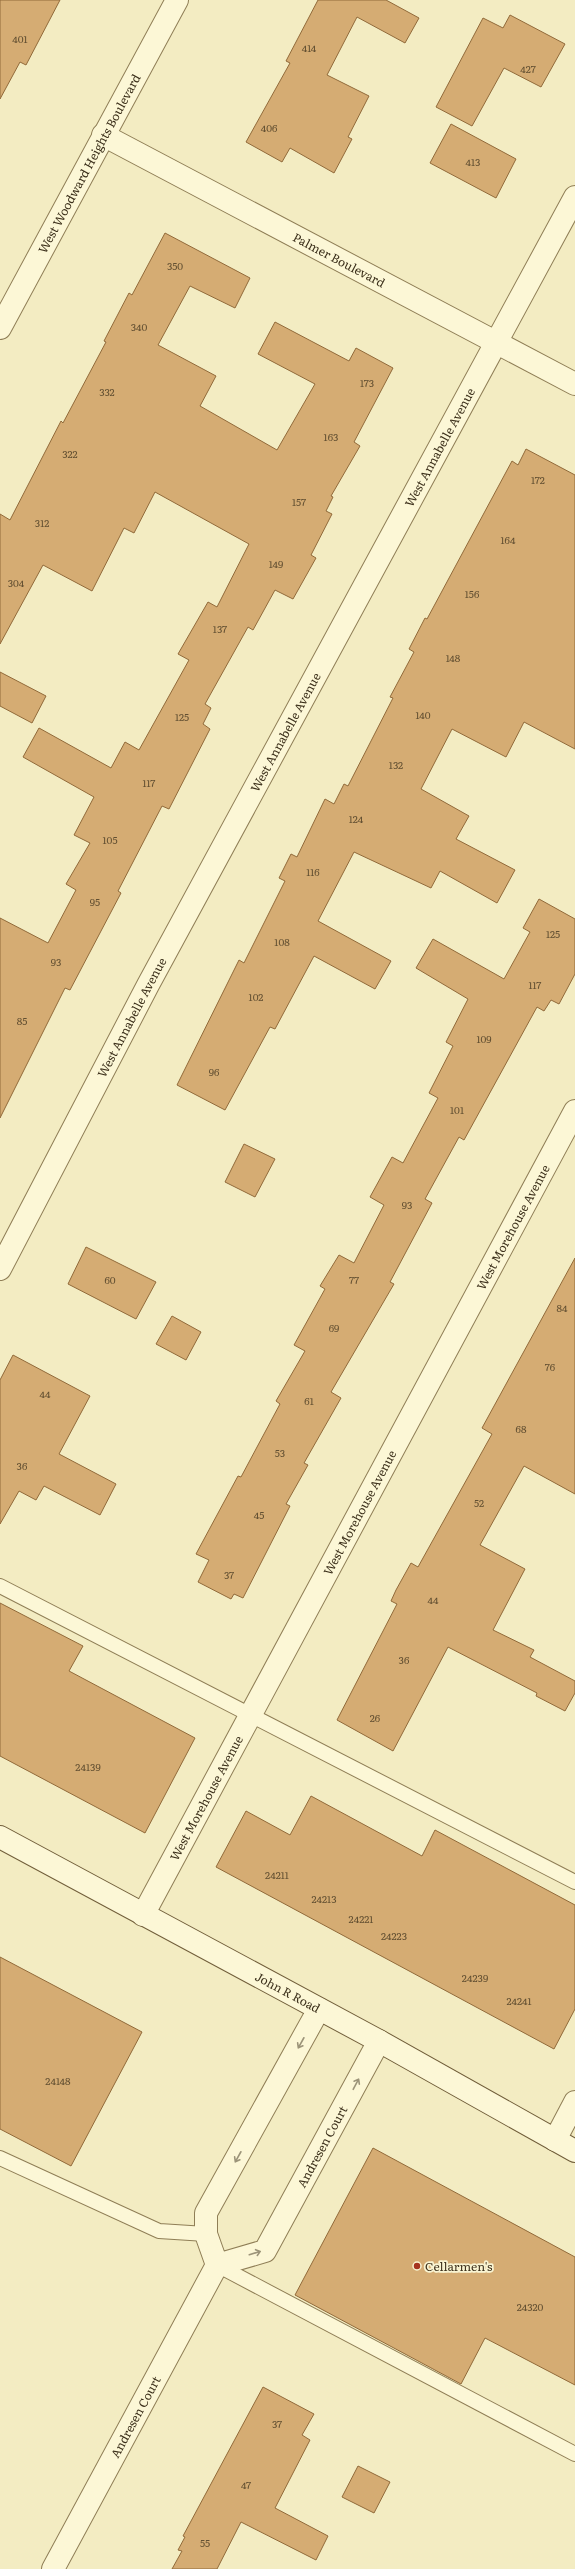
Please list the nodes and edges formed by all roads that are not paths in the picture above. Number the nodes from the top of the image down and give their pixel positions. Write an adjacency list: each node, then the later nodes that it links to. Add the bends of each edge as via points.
1 (177, 0): 2 (street, West Woodward Heights Boulevard)
2 (103, 135): 4 (street, West Woodward Heights Boulevard); 5 (street, Palmer Boulevard)
3 (575, 197): 5 (street, West Annabelle Avenue)
4 (0, 328)
5 (498, 342): 6 (street, Palmer Boulevard); 8 (street, West Annabelle Avenue, via 148,985)
6 (575, 384)
7 (575, 1111): 10 (street, West Morehouse Avenue)
8 (0, 1269)
9 (0, 1586): 10 (lane)
10 (251, 1714): 12 (lane); 13 (street, West Morehouse Avenue)
11 (0, 1837): 13 (street, John R Road)
12 (575, 1882)
13 (143, 1915): 14 (street, John R Road)
14 (319, 2009): 15 (street, John R Road); 20 (street, one-way to 20, via 206,2213)
15 (379, 2041): 17 (street, John R Road); 21 (street, Andresen Court, one-way to 15, via 265,2251)
16 (575, 2102): 17 (street)
17 (555, 2140): 18 (street, John R Road)
18 (575, 2151)
19 (0, 2158): 20 (lane, via 159,2231)
20 (206, 2234): 21 (street)
21 (217, 2265): 22 (lane); 23 (street, Andresen Court)
22 (575, 2454)
23 (52, 2569)

